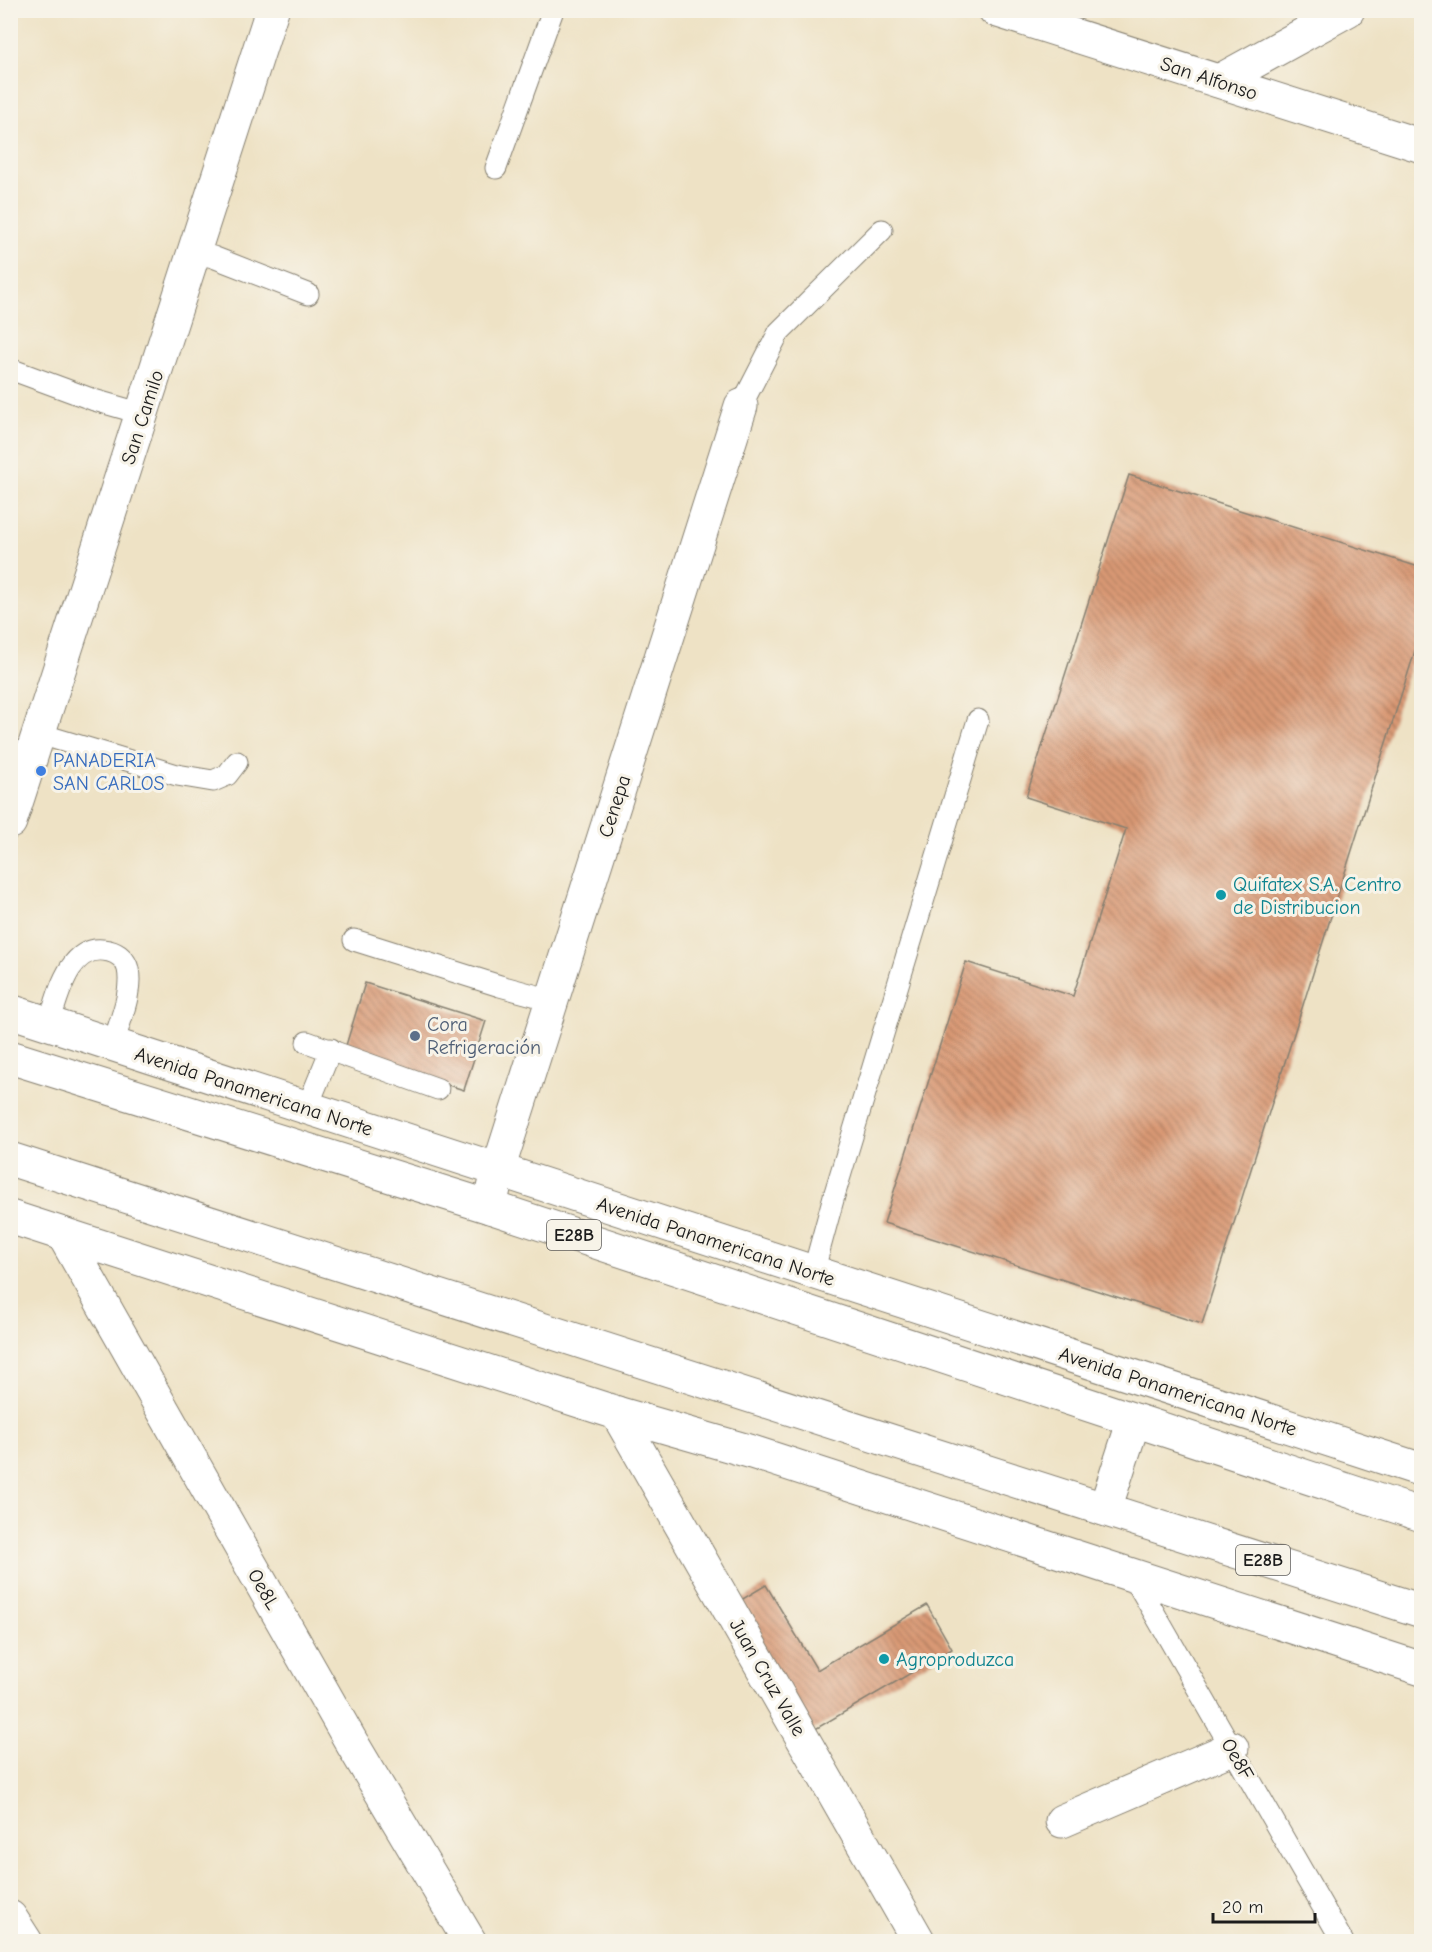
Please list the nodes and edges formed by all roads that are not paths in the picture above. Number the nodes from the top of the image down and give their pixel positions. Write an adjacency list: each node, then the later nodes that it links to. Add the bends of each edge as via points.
1 (272, 10): 9 (main road, San Camilo)
2 (553, 10): 7 (lane)
3 (995, 10): 5 (main road, San Alfonso)
4 (1348, 10): 5 (main road)
5 (1219, 81): 6 (main road, San Alfonso)
6 (1422, 146)
7 (496, 168)
8 (882, 230): 12 (lane, via 779,332)
9 (194, 252): 10 (lane); 13 (main road, San Camilo)
10 (308, 294)
11 (10, 369): 13 (lane)
12 (741, 406): 20 (main road, Cenepa)
13 (143, 414): 15 (main road, San Camilo)
14 (978, 720): 34 (lane)
15 (40, 734): 16 (lane, via 177,775 213,781 227,775); 17 (main road, San Camilo)
16 (237, 762)
17 (19, 767): 18 (main road, San Camilo)
18 (10, 822)
19 (354, 940): 20 (lane)
20 (552, 1000): 30 (main road, Cenepa)
21 (10, 1011): 22 (main road, Avenida Panamericana Norte)
22 (49, 1024): 24 (main road, Avenida Panamericana Norte); 24 (lane, via 65,976 79,958 89,951 112,952 128,966 129,979)
23 (307, 1042): 25 (lane)
24 (113, 1045): 28 (main road, Avenida Panamericana Norte)
25 (331, 1049): 27 (lane); 28 (lane)
26 (10, 1057): 31 (main road, Avenida Panamericana Norte / E28B)
27 (438, 1089)
28 (307, 1108): 30 (main road, Avenida Panamericana Norte)
29 (10, 1159): 38 (main road, E28B)
30 (498, 1170): 31 (main road, Cenepa); 34 (main road, Avenida Panamericana Norte)
31 (490, 1207): 36 (main road, Avenida Panamericana Norte / E28B)
32 (10, 1217): 33 (main road)
33 (63, 1234): 35 (main road); 47 (main road, Oe8L, via 353,1746)
34 (813, 1273): 37 (main road, Avenida Panamericana Norte)
35 (617, 1413): 40 (main road, via 752,1452); 48 (main road, Juan Cruz Valle)
36 (1134, 1420): 38 (main road); 39 (main road, Avenida Panamericana Norte / E28B)
37 (1422, 1470)
38 (1104, 1509): 41 (main road, E28B)
39 (1422, 1515)
40 (1133, 1576): 42 (main road); 43 (lane, Oe8F)
41 (1422, 1611)
42 (1422, 1669)
43 (1232, 1748): 44 (main road); 49 (lane, Oe8F)
44 (1062, 1821)
45 (10, 1917): 46 (main road)
46 (26, 1941)
47 (470, 1941)
48 (919, 1941)
49 (1343, 1941)

